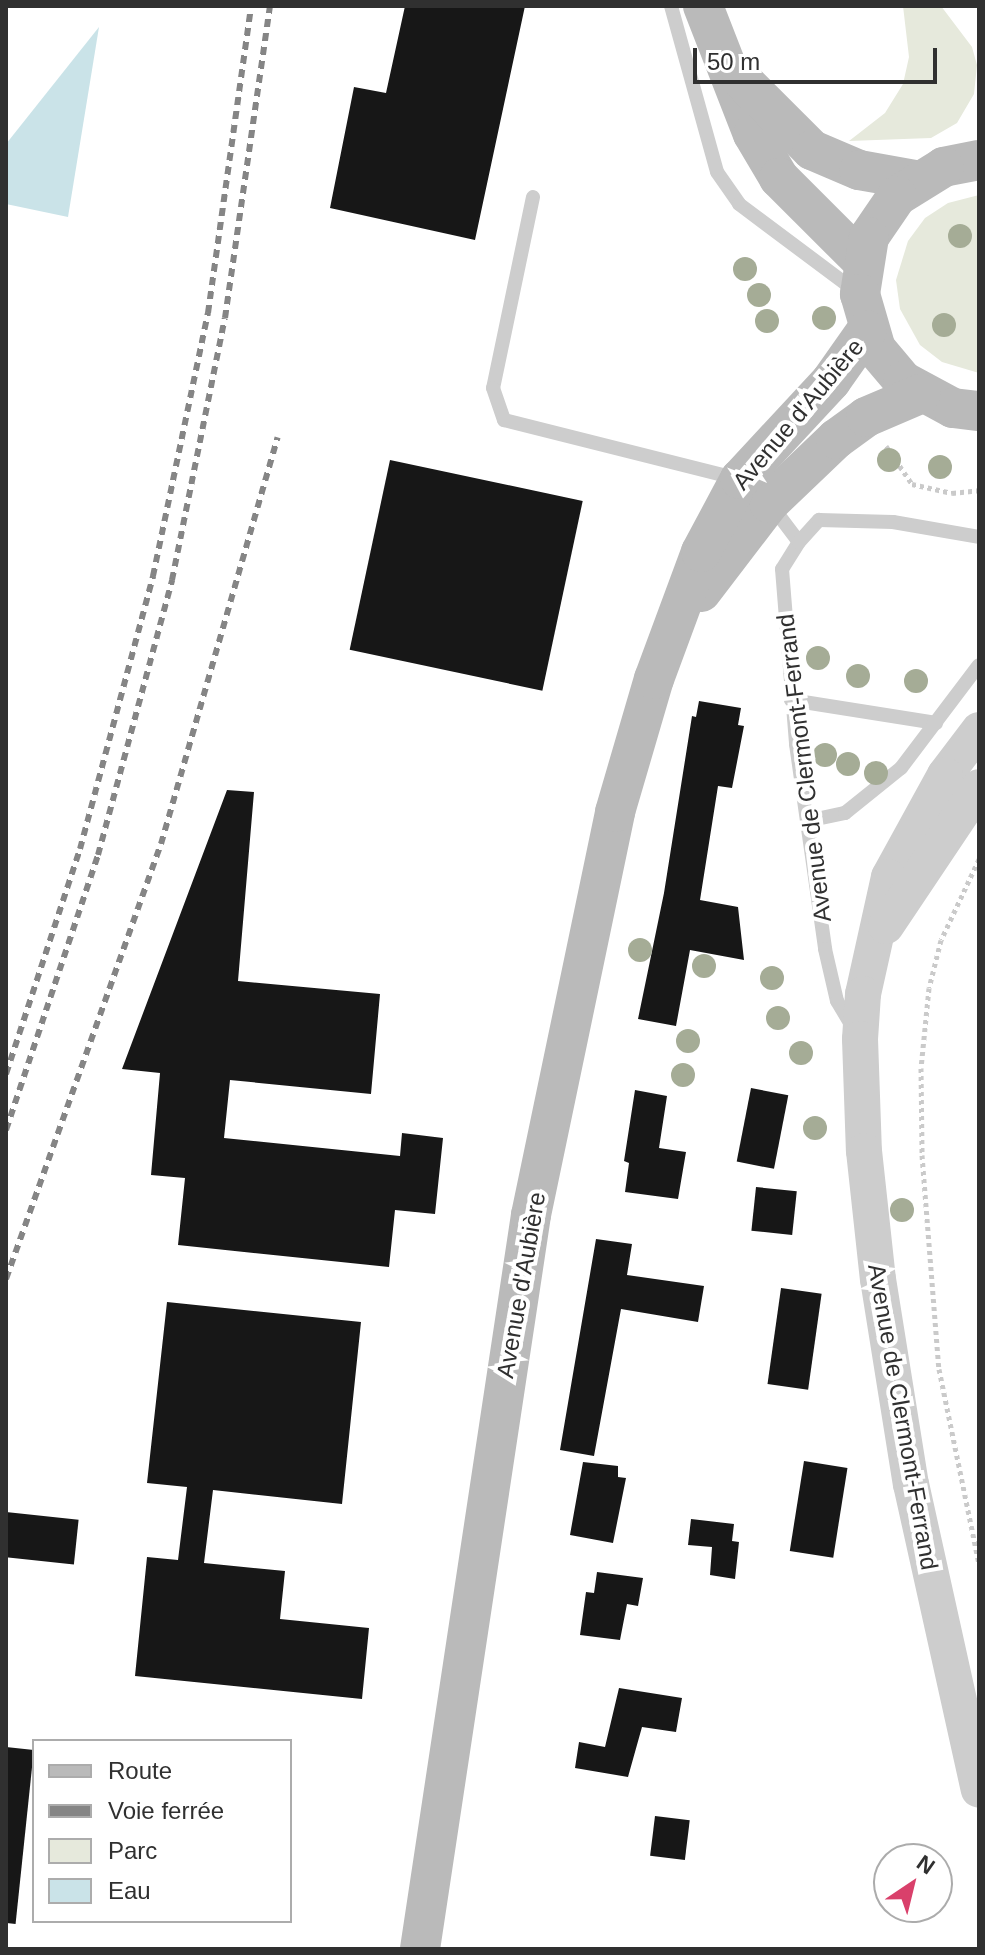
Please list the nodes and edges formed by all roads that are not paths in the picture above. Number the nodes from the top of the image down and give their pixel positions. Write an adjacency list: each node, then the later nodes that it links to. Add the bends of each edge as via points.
1 (671, 6): 7 (lane, via 717,172 739,204)
2 (703, 6): 3 (main road)
3 (730, 67): 5 (main road, via 812,150 859,170); 7 (main road, via 753,134)
4 (978, 158): 5 (main road)
5 (916, 180): 7 (main road, Avenue d'Aubière, via 881,215)
6 (533, 197): 10 (lane, via 493,388 504,420)
7 (863, 295): 8 (main road, via 889,366); 10 (main road, Avenue d'Aubière, via 831,381)
8 (920, 394): 9 (main road, via 953,408); 10 (main road, Avenue d'Aubière, via 866,417)
9 (979, 411)
10 (754, 491): 12 (lane); 22 (main road, Avenue d'Aubière, via 701,552 615,812 531,1215)
11 (979, 537): 12 (lane, via 893,522 819,520)
12 (799, 542): 14 (lane, Avenue de Clermont-Ferrand, via 782,569)
13 (979, 665): 15 (lane)
14 (791, 700): 15 (lane); 18 (lane, Avenue de Clermont-Ferrand)
15 (936, 723): 18 (lane, via 901,768 845,813)
16 (979, 730): 19 (street, Avenue de Clermont-Ferrand, via 945,775 889,877)
17 (979, 787): 19 (street, Avenue de Clermont-Ferrand)
18 (807, 821): 20 (lane, Avenue de Clermont-Ferrand, via 837,1001)
19 (880, 934): 20 (street, Avenue de Clermont-Ferrand, via 863,994)
20 (860, 1039): 21 (street, Avenue de Clermont-Ferrand, via 864,1151 880,1294 911,1484)
21 (979, 1790)
22 (420, 1949)

